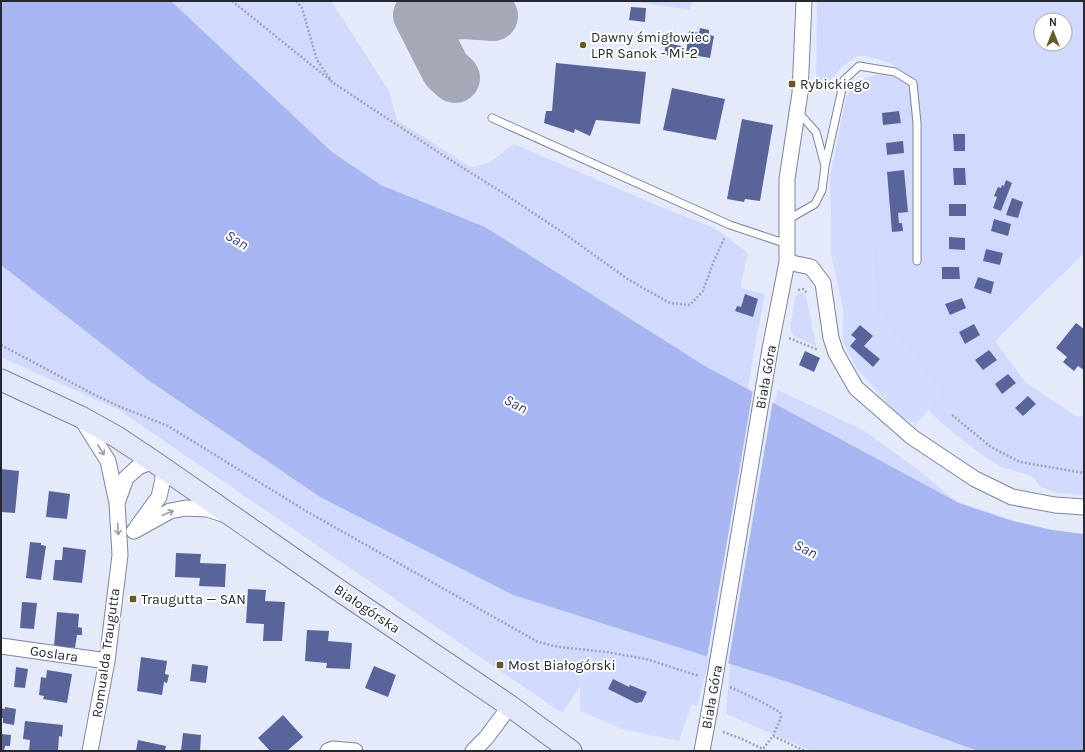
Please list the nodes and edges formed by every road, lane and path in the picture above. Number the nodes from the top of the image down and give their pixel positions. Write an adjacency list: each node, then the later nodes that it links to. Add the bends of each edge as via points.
1 (232, 1): 4 (path)
2 (296, 1): 4 (path, via 302,8 317,60)
3 (804, 1): 5 (street, Biała Góra)
4 (332, 82): 9 (path, via 500,190 629,280 670,302 690,305 703,292)
5 (798, 112): 7 (lane, via 816,132); 8 (street, Biała Góra, via 787,180)
6 (492, 118): 9 (lane)
7 (825, 166): 8 (lane, via 822,190 815,204); 11 (lane, via 844,80 859,66 895,72 914,83 917,123)
8 (787, 220): 10 (street, Biała Góra)
9 (730, 225): 10 (lane)
10 (787, 244): 12 (street, Biała Góra)
11 (917, 261)
12 (787, 262): 22 (street, via 811,266 823,282 831,338 836,353 856,388 912,437 975,479 1012,497 1055,505); 38 (street, Biała Góra, bridge)
13 (785, 336): 15 (path)
14 (1, 345): 28 (path, via 97,396 168,426 306,511 538,642 646,660)
15 (820, 351)
16 (1, 380): 18 (street)
17 (952, 414): 20 (path, via 991,447 1020,462)
18 (80, 417): 19 (street); 21 (street, Romualda Traugutta, one-way to 21, via 108,461)
19 (158, 464): 21 (street, Romualda Traugutta, via 138,467 126,478); 23 (street, Białogórska); 24 (street, Romualda Traugutta, via 163,479 159,497)
20 (1084, 473)
21 (117, 502): 25 (street, Romualda Traugutta, one-way to 25)
22 (1084, 506)
23 (241, 521): 24 (street, Romualda Traugutta, one-way to 23, via 170,510 186,508 207,509); 30 (street, Białogórska)
24 (134, 532): 25 (street, Romualda Traugutta)
25 (120, 555): 27 (street, Romualda Traugutta)
26 (1, 646): 27 (street, Goslara)
27 (107, 661): 33 (street, Romualda Traugutta)
28 (701, 677)
29 (729, 687): 32 (path, via 780,712 781,718)
30 (510, 706): 36 (street); 37 (street, Białogórska)
31 (723, 732): 32 (path, via 763,749)
32 (773, 736): 39 (path)
33 (90, 751)
34 (328, 751): 35 (street)
35 (355, 751)
36 (474, 751)
37 (571, 751)
38 (702, 751)
39 (805, 751)

